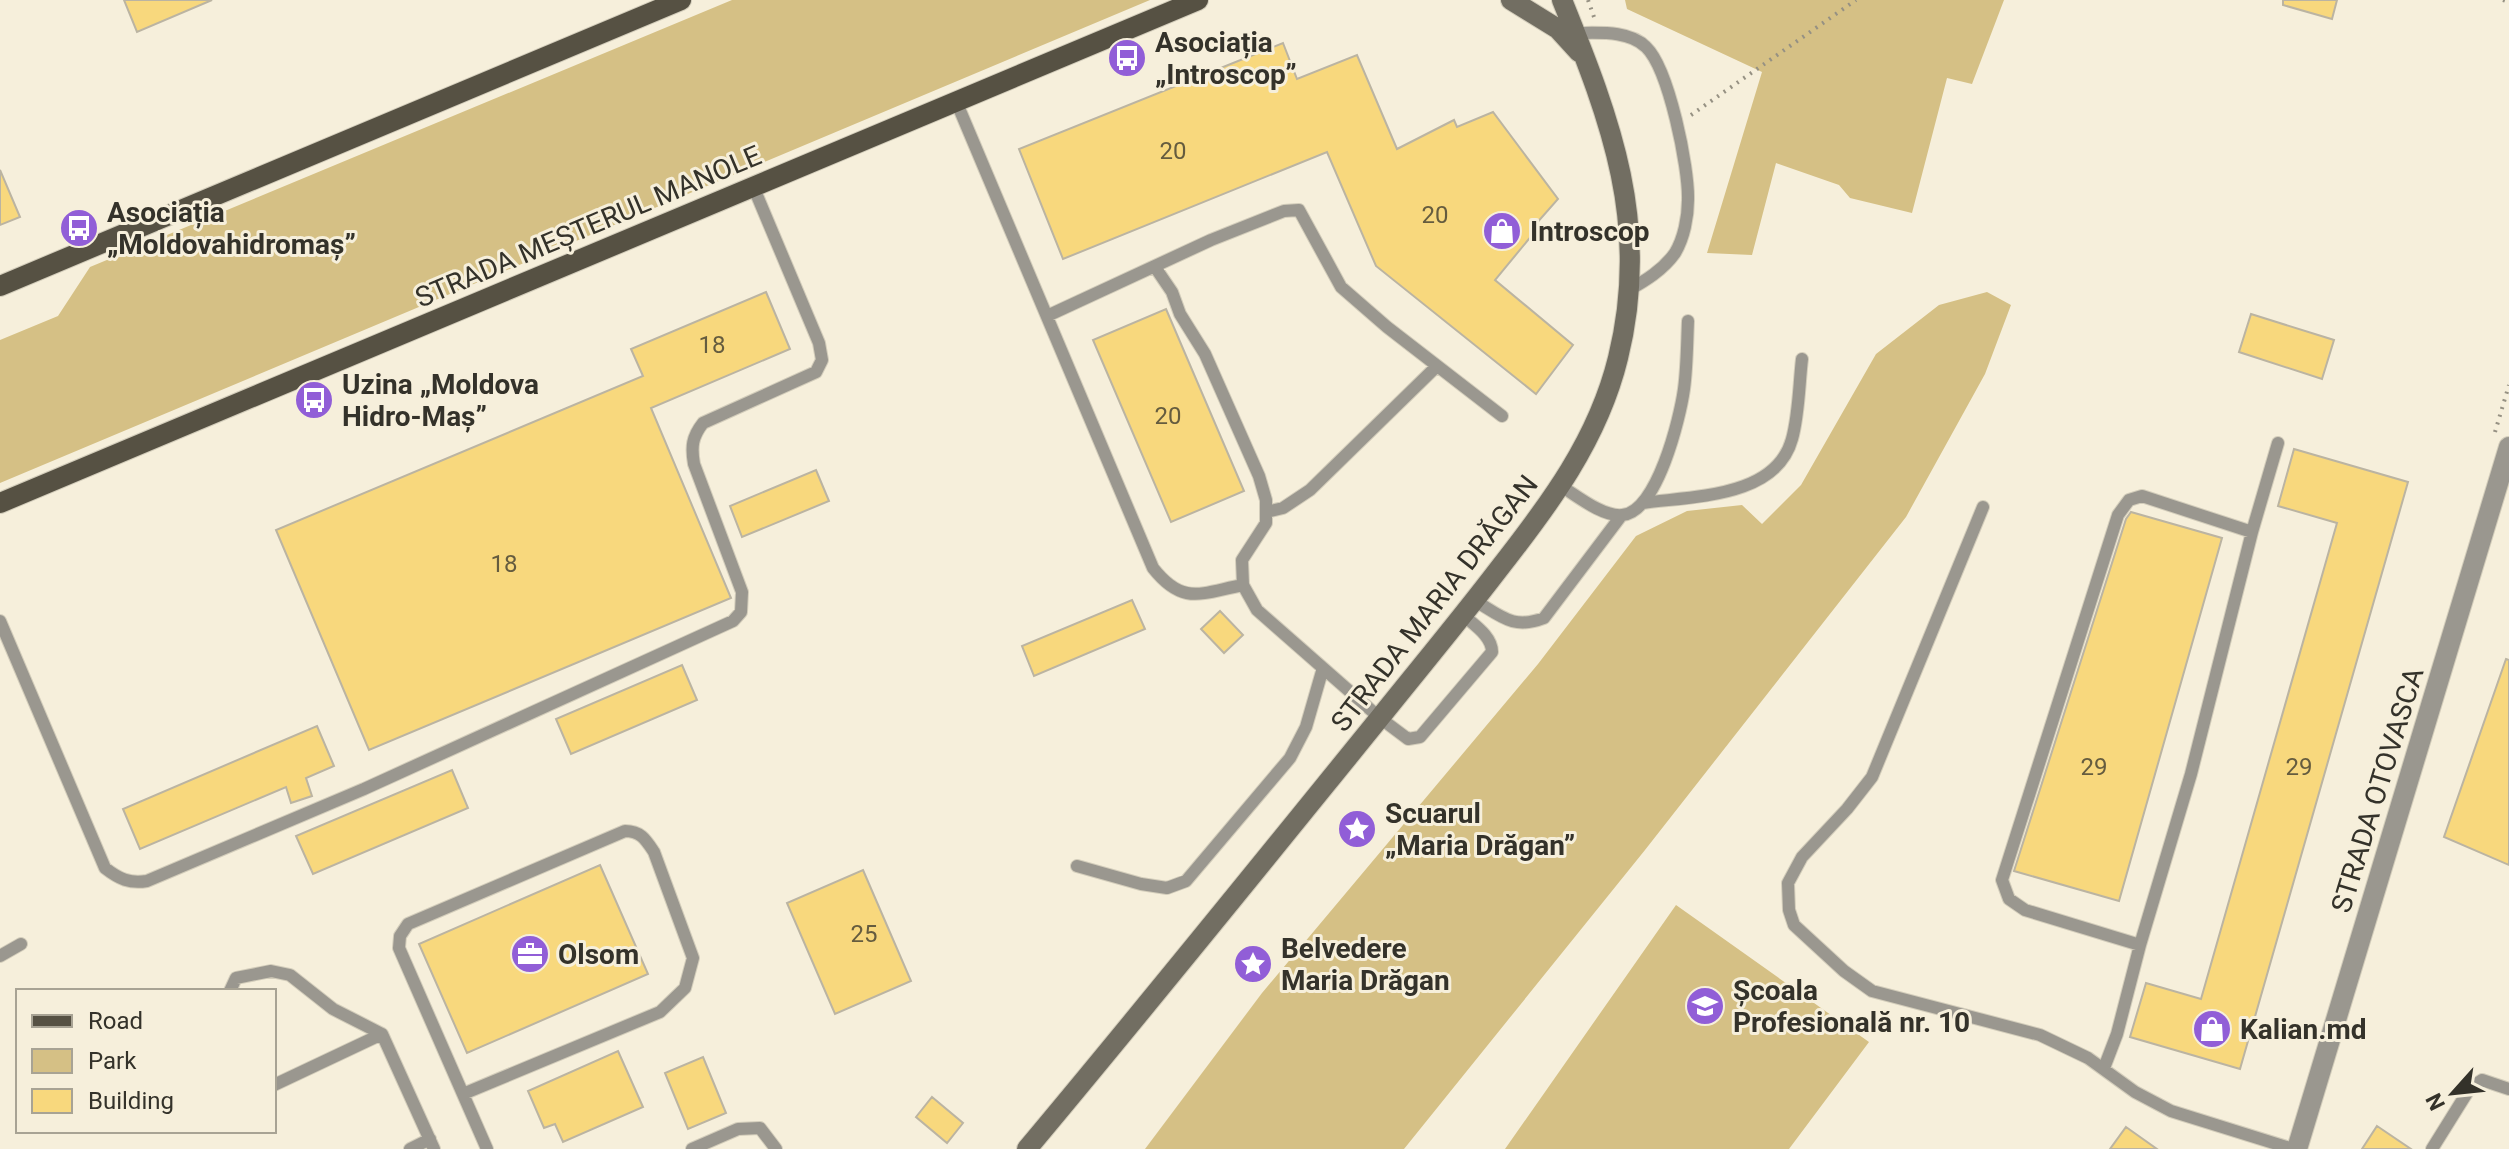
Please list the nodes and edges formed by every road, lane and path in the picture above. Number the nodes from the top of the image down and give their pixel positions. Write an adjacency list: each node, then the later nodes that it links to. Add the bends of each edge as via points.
1 (681, 0): 14 (main road)
2 (1198, 0): 10 (main road, STRADA MEȘTERUL MANOLE)
3 (1511, 0): 9 (main road, via 1558,29)
4 (1562, 0): 8 (main road, STRADA MARIA DRĂGAN)
5 (1856, 0): 11 (path)
6 (2503, 0): 7 (path)
7 (2509, 2)
8 (1576, 33): 9 (main road, STRADA MARIA DRĂGAN); 11 (lane, via 1630,37 1646,47 1657,63)
9 (1587, 60): 15 (main road, STRADA MARIA DRĂGAN, via 1622,171 1629,225)
10 (956, 101): 12 (main road, STRADA MEȘTERUL MANOLE); 16 (lane)
11 (1676, 126): 15 (lane, via 1689,201 1684,229 1675,253 1654,275)
12 (753, 186): 24 (main road, STRADA MEȘTERUL MANOLE); 32 (lane, via 822,360 816,372 703,423 694,435 694,464 742,592 741,612 733,621 364,789 135,883 105,868)
13 (1155, 267): 16 (lane); 19 (lane, via 1284,211 1299,210 1341,287); 27 (lane, via 1205,354 1259,476)
14 (0, 286)
15 (1627, 291): 23 (main road, STRADA MARIA DRĂGAN, via 1618,359 1594,427)
16 (1047, 316): 30 (lane, via 1153,568 1166,585 1188,595)
17 (1688, 321): 25 (lane, via 1684,390 1674,435)
18 (1802, 359): 25 (lane, via 1792,439 1783,459 1766,476 1745,488)
19 (1437, 366): 20 (lane); 27 (lane, via 1310,490 1283,508)
20 (1502, 416)
21 (2278, 443): 29 (lane)
22 (2509, 447): 51 (street, STRADA OTOVASCA)
23 (1561, 486): 28 (lane); 31 (main road, STRADA MARIA DRĂGAN)
24 (0, 503)
25 (1643, 503): 28 (lane)
26 (1983, 507): 41 (lane, via 1872,777 1802,857 1788,883 1789,910 1794,925 1872,991 2040,1035)
27 (1266, 512): 30 (lane, via 1266,523 1242,560)
28 (1621, 516): 31 (lane, via 1544,618 1512,623)
29 (2252, 532): 37 (lane, via 2191,774); 37 (lane, via 2142,496 2129,500 2118,515 2002,880 2009,899 2025,910)
30 (1243, 585): 33 (lane, via 1257,610)
31 (1469, 608): 34 (main road, STRADA MARIA DRĂGAN); 34 (lane, via 1492,652 1420,737 1408,739)
32 (0, 621)
33 (1323, 668): 34 (lane); 35 (lane, via 1306,727 1290,758 1186,881 1167,888)
34 (1380, 718): 50 (main road, STRADA MARIA DRĂGAN)
35 (1077, 866)
36 (21, 944): 38 (lane)
37 (2140, 945): 41 (lane)
38 (0, 956)
39 (231, 989): 40 (lane, via 236,978 271,971 290,975 333,1009)
40 (382, 1034): 42 (lane); 45 (lane)
41 (2104, 1068): 51 (lane, via 2171,1111)
42 (276, 1084)
43 (2509, 1089): 52 (lane, via 2482,1080 2470,1088)
44 (463, 1094): 44 (lane, via 660,1012 685,988 693,958 654,852 636,831 625,831 408,924 400,936 399,948); 47 (lane)
45 (432, 1144): 46 (lane)
46 (410, 1149)
47 (487, 1149)
48 (692, 1149): 49 (lane, via 738,1129 760,1128)
49 (776, 1149)
50 (1027, 1149)
51 (2295, 1149)
52 (2432, 1149)

